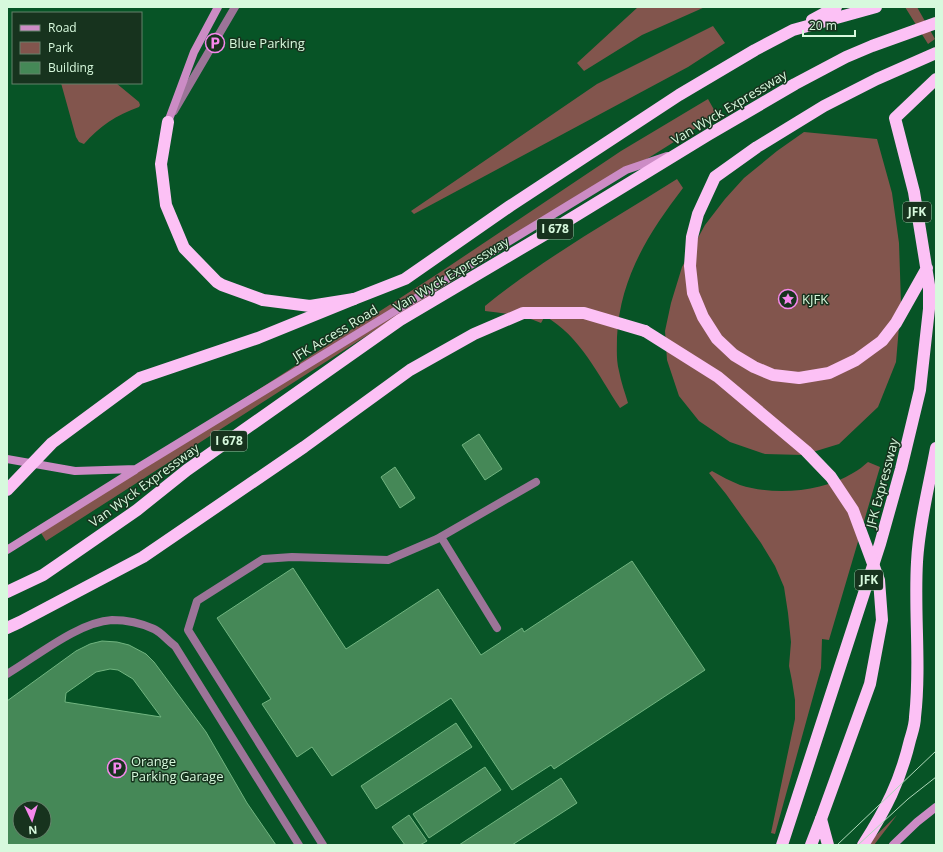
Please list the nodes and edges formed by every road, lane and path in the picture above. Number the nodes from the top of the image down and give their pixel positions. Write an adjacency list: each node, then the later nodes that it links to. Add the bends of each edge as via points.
1 (218, 7): 9 (street, via 194,52)
2 (235, 7): 9 (street)
3 (836, 7): 6 (highway)
4 (876, 7): 6 (highway, Van Wyck Expressway)
5 (936, 23): 10 (highway, Van Wyck Expressway / I 678, via 846,57)
6 (793, 30): 13 (highway, Van Wyck Expressway, via 679,95 510,206 405,279)
7 (936, 53): 11 (highway, via 824,106 757,147 715,177 698,214 692,237 690,266 693,293 703,318 717,339 734,355 754,367 772,375 799,378 829,373 856,360 882,341 896,323)
8 (936, 79): 11 (highway, JFK Expressway / JFK, via 895,118 914,192)
9 (168, 122): 13 (highway, via 160,164 166,205 184,248 217,282 264,300 310,306)
10 (684, 150): 17 (street, JFK Access Road, via 626,170); 22 (highway, Van Wyck Expressway / I 678, via 400,320 59,564 43,575)
11 (926, 268): 14 (highway, JFK Expressway / JFK)
12 (936, 288): 14 (highway)
13 (354, 299): 19 (highway, bridge, via 258,338 140,378 52,443)
14 (929, 309): 30 (highway, JFK Expressway / JFK, via 920,390 901,469 880,544)
15 (936, 448): 33 (highway, via 917,563 918,662 915,718 906,760 893,794)
16 (7, 458): 17 (street, JFK Access Road, via 75,471)
17 (136, 469): 21 (street)
18 (536, 482): 20 (street)
19 (7, 490)
20 (441, 537): 24 (street); 29 (street, via 388,560 292,557 263,559 198,601 188,630)
21 (7, 550)
22 (7, 592)
23 (7, 628): 27 (highway, bridge, via 143,557 304,447 410,370 474,334 523,313 584,313 645,331 718,377 806,451 831,477 853,510 879,580 882,620 870,684)
24 (497, 628)
25 (7, 674): 28 (street, via 70,634 90,625 112,620 155,629 175,646)
26 (936, 807): 34 (street)
27 (821, 819): 31 (highway); 32 (highway)
28 (299, 845)
29 (323, 845)
30 (782, 845)
31 (810, 845)
32 (828, 845)
33 (863, 845)
34 (893, 845)

